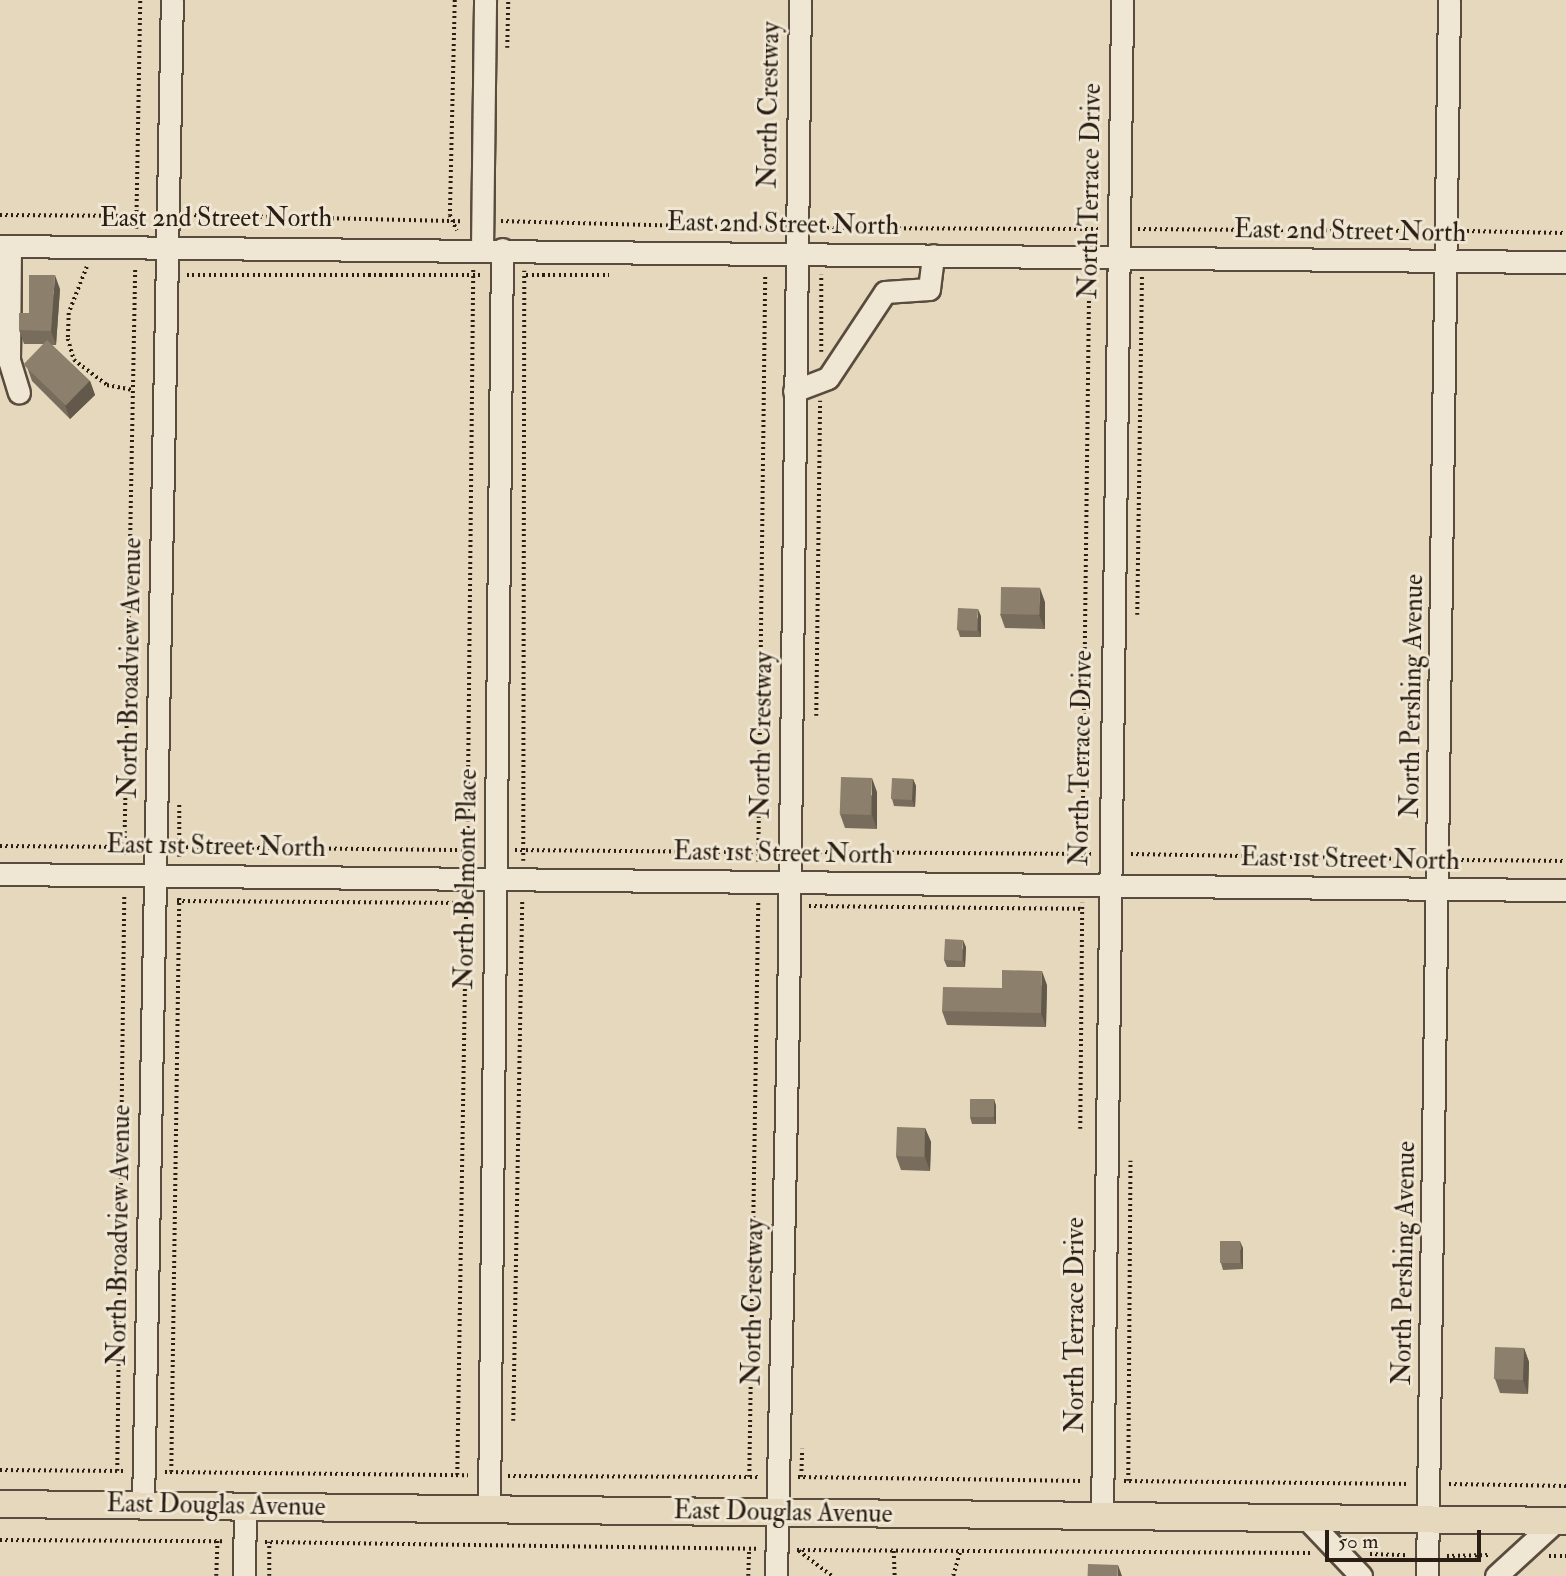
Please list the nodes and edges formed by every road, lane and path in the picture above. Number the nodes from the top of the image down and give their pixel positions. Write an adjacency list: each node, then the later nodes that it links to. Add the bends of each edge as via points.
1 (140, 0): 16 (path)
2 (172, 0): 17 (street, North Broadview Avenue)
3 (455, 0): 18 (path, via 450,215)
4 (485, 0): 18 (street, North Belmont Place)
5 (508, 0): 9 (path)
6 (800, 0): 20 (street, North Crestway)
7 (1122, 0): 24 (street, North Terrace Drive)
8 (1449, 0): 26 (street, North Pershing Avenue)
9 (507, 50)
10 (504, 208): 18 (path, via 503,236)
11 (766, 228): 19 (path)
12 (822, 228): 21 (path)
13 (1089, 229): 23 (path)
14 (1143, 229): 25 (path)
15 (5, 246): 16 (street, East 2nd Street North); 42 (street, via 9,360)
16 (136, 247): 17 (street, East 2nd Street North); 29 (path)
17 (170, 247): 18 (street, East 2nd Street North); 30 (street, North Broadview Avenue)
18 (490, 249): 19 (street, East 2nd Street North); 31 (path); 32 (street, North Belmont Place); 33 (path)
19 (765, 252): 20 (street, East 2nd Street North); 36 (path)
20 (796, 253): 21 (street, East 2nd Street North); 37 (street, North Crestway)
21 (822, 253): 22 (street, East 2nd Street North); 38 (path)
22 (933, 255): 23 (street, East 2nd Street North); 39 (street, via 929,289 885,292)
23 (1089, 256): 24 (street, East 2nd Street North); 54 (path)
24 (1118, 257): 25 (street, East 2nd Street North); 55 (street, North Terrace Drive)
25 (1143, 257): 26 (street, East 2nd Street North); 43 (path)
26 (1448, 261): 28 (street, East 2nd Street North); 56 (street, North Pershing Avenue)
27 (89, 262): 40 (path, via 69,313 68,339 74,360 107,386)
28 (1566, 262)
29 (135, 275): 30 (path); 40 (path)
30 (169, 275): 31 (path); 48 (street, North Broadview Avenue)
31 (474, 275): 32 (path); 49 (path)
32 (502, 275): 33 (path); 50 (street, North Belmont Place)
33 (526, 275): 34 (path)
34 (619, 275)
35 (752, 275): 36 (path)
36 (765, 275): 37 (path); 51 (path)
37 (796, 275): 38 (path); 41 (street, North Crestway)
38 (821, 275): 39 (path)
39 (820, 383): 41 (street); 44 (path)
40 (132, 390): 53 (path)
41 (794, 391): 52 (street, North Crestway)
42 (19, 392)
43 (1137, 618)
44 (816, 716)
45 (1133, 841): 46 (path)
46 (1133, 862)
47 (0, 874): 53 (street, East 1st Street North)
48 (155, 874): 49 (street, East 1st Street North); 53 (street, East 1st Street North); 59 (street, North Broadview Avenue)
49 (467, 877): 50 (street, East 1st Street North); 60 (path)
50 (495, 878): 51 (street, East 1st Street North); 73 (street, North Belmont Place)
51 (758, 882): 52 (street, East 1st Street North); 61 (path)
52 (790, 882): 54 (street, East 1st Street North); 62 (street, North Crestway)
53 (124, 884): 58 (path); 59 (path); 66 (path)
54 (1082, 886): 55 (street, East 1st Street North); 63 (path)
55 (1108, 886): 56 (street, East 1st Street North); 75 (street, North Terrace Drive)
56 (1438, 889): 57 (street, East 1st Street North); 77 (street, North Pershing Avenue)
57 (1566, 890)
58 (110, 894)
59 (154, 898): 60 (path); 71 (street, North Broadview Avenue)
60 (466, 903): 67 (path)
61 (758, 905): 62 (path); 68 (path)
62 (789, 906): 63 (path); 74 (street, North Crestway)
63 (1082, 909): 64 (path)
64 (1080, 1129)
65 (1130, 1152): 69 (path)
66 (117, 1471)
67 (457, 1475)
68 (749, 1477)
69 (1128, 1481)
70 (0, 1504): 71 (main road, East Douglas Avenue)
71 (144, 1505): 72 (main road, East Douglas Avenue)
72 (245, 1506): 73 (main road, East Douglas Avenue); 86 (street)
73 (489, 1509): 74 (main road, East Douglas Avenue)
74 (777, 1513): 75 (main road, East Douglas Avenue); 89 (street, North Crestway)
75 (1102, 1516): 76 (main road, East Douglas Avenue)
76 (1306, 1518): 77 (main road, East Douglas Avenue); 93 (street)
77 (1429, 1520): 78 (main road, East Douglas Avenue); 94 (street, North Pershing Avenue)
78 (1561, 1521): 95 (street)
79 (217, 1541): 85 (path)
80 (269, 1542): 87 (path)
81 (749, 1549): 88 (path)
82 (797, 1549): 90 (path)
83 (894, 1551): 91 (path)
84 (960, 1552): 92 (path)
85 (216, 1576)
86 (244, 1576)
87 (269, 1576)
88 (748, 1576)
89 (776, 1576)
90 (832, 1576)
91 (895, 1576)
92 (953, 1576)
93 (1361, 1576)
94 (1427, 1576)
95 (1496, 1576)

